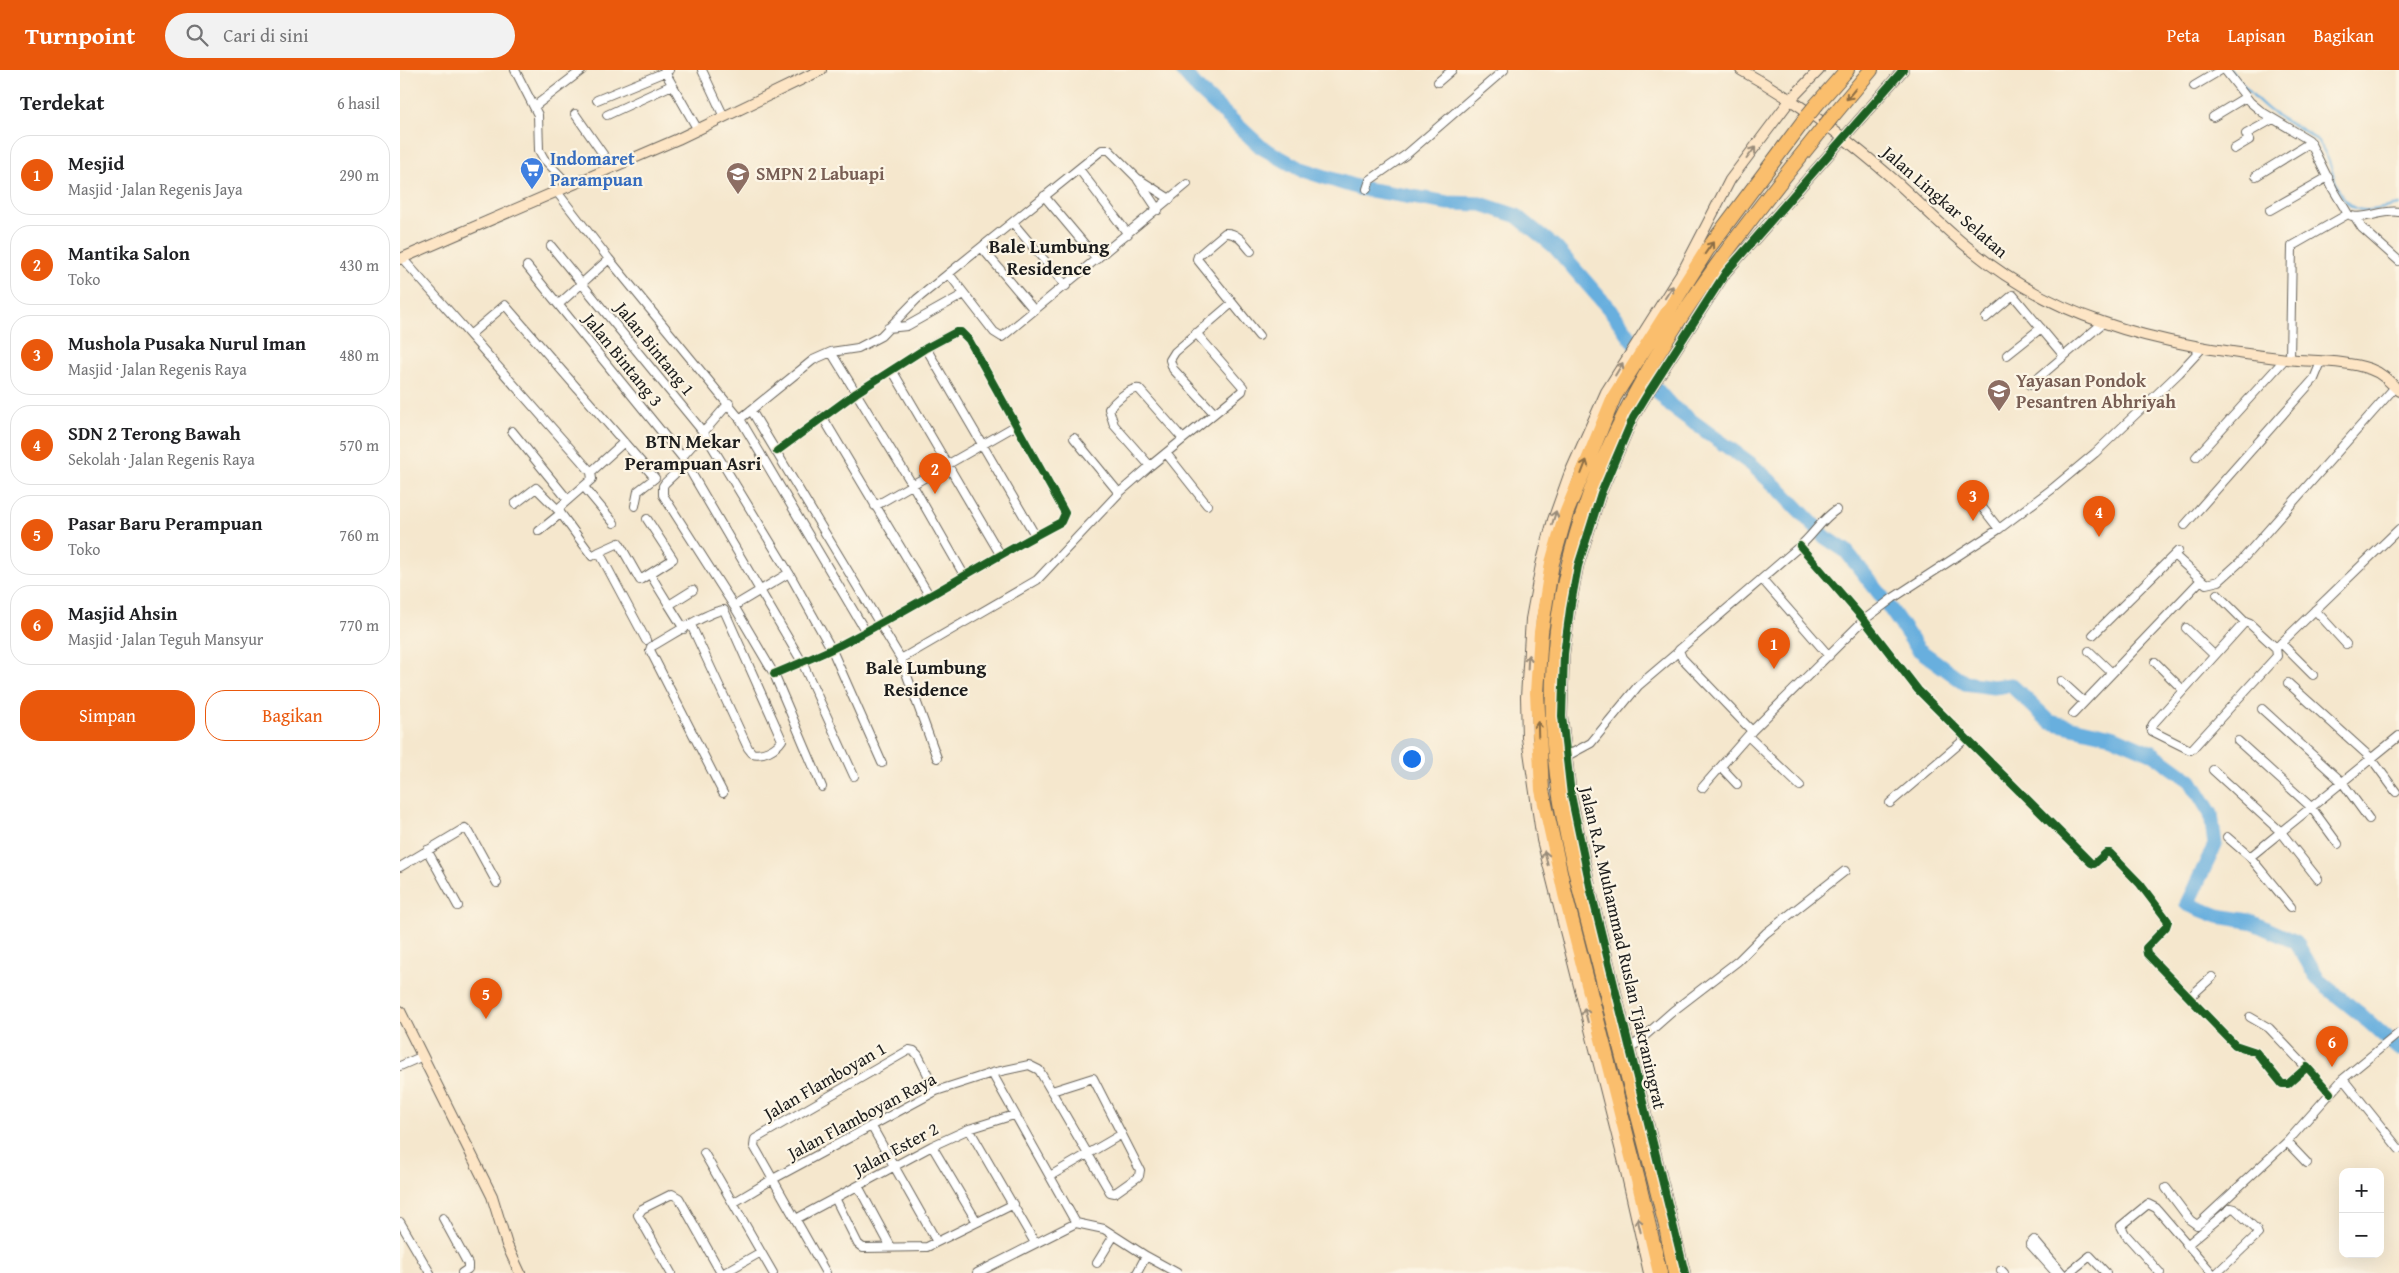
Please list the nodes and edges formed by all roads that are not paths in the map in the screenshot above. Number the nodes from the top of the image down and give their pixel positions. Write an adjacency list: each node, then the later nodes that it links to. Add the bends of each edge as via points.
1 (515, 70): 22 (street)
2 (582, 70): 22 (street)
3 (702, 70): 25 (street)
4 (821, 70): 25 (street)
5 (1452, 70): 16 (street)
6 (1504, 70): 39 (street, via 1407,154 1370,180)
7 (1741, 70): 20 (street, Jalan Lingkar Selatan)
8 (1819, 70): 20 (street, Jalan R.A. Muhammad Ruslan Tjakraningrat)
9 (1847, 70): 74 (highway, Jalan R.A. Muhammad Ruslan Tjakraningrat, one-way to 9, via 1707,250 1813,109)
10 (1871, 70): 74 (highway, Jalan R.A. Muhammad Ruslan Tjakraningrat, one-way to 74, via 1827,122)
11 (1903, 70): 29 (street, Jalan R.A. Muhammad Ruslan Tjakraningrat)
12 (2221, 70): 18 (street)
13 (2225, 70): 19 (street)
14 (667, 71): 15 (street); 17 (street)
15 (647, 74): 21 (street)
16 (1438, 82)
17 (672, 85): 24 (street); 28 (street)
18 (2194, 86)
19 (2246, 97): 26 (street); 27 (street)
20 (1792, 99): 29 (street, Jalan Lingkar Selatan); 84 (street, Jalan R.A. Muhammad Ruslan Tjakraningrat, one-way to 20, via 1630,351 1685,267 1730,180)
21 (597, 100)
22 (535, 106): 38 (street, via 540,120 539,150)
23 (575, 114): 32 (street)
24 (607, 115)
25 (724, 117): 28 (street)
26 (2213, 117)
27 (2273, 119): 30 (street); 31 (street, via 2246,134 2249,140)
28 (698, 130): 32 (street)
29 (1842, 138): 65 (street, Jalan Lingkar Selatan, via 1892,178 1970,250 2004,275 2063,308); 168 (street, Jalan R.A. Muhammad Ruslan Tjakraningrat, via 1726,272 1650,390 1619,450 1598,501 1578,566 1564,654 1562,716)
30 (2311, 142): 34 (street); 35 (street)
31 (2234, 149)
32 (612, 167): 38 (street)
33 (1079, 169): 36 (street, via 1107,148); 41 (street); 48 (street)
34 (2256, 176)
35 (2328, 177): 44 (street); 46 (street)
36 (1136, 178): 42 (street); 43 (street)
37 (1187, 184): 42 (street)
38 (570, 186): 40 (street)
39 (1367, 189)
40 (557, 192): 52 (street); 53 (street)
41 (1044, 196): 47 (street); 54 (street)
42 (1170, 199): 43 (street)
43 (1158, 210): 48 (street)
44 (2270, 210)
45 (2399, 212): 46 (street)
46 (2352, 215): 55 (street); 77 (street, via 2292,246)
47 (1013, 223): 50 (street); 59 (street)
48 (1128, 234): 54 (street)
49 (551, 246): 58 (street, Jalan Bintang 1)
50 (982, 248): 57 (street); 63 (street)
51 (1251, 251): 61 (street, via 1229,232 1197,258)
52 (401, 258): 69 (street)
53 (609, 259): 58 (street); 85 (street)
54 (1097, 259): 59 (street)
55 (2399, 261)
56 (527, 266): 62 (street, Jalan Bintang 3)
57 (949, 274): 60 (street); 66 (street, via 901,313)
58 (583, 283): 62 (street); 92 (street, Jalan Bintang 1)
59 (1066, 286): 63 (street)
60 (964, 294): 63 (street, via 1000,338); 66 (street, via 907,326)
61 (1232, 303): 68 (street); 70 (street)
62 (559, 304): 100 (street, Jalan Bintang 3)
63 (1034, 310)
64 (1986, 318): 67 (street, via 2013,295)
65 (2103, 323): 71 (street, Jalan Lingkar Selatan, via 2142,335); 76 (street)
66 (888, 328): 73 (street, via 868,344)
67 (2041, 328): 75 (street); 76 (street)
68 (1196, 333): 87 (street, via 1175,352 1170,364); 87 (street, via 1243,387)
69 (471, 334): 95 (street, via 505,305); 103 (street)
70 (1259, 336)
71 (2203, 347): 77 (street, Jalan Lingkar Selatan); 118 (street, via 2095,453)
72 (926, 348): 80 (street); 90 (street, via 956,332 967,337); 96 (street)
73 (831, 352): 83 (street); 86 (street, via 813,360)
74 (1650, 352): 79 (highway, Jalan R.A. Muhammad Ruslan Tjakraningrat)
75 (2007, 355)
76 (2064, 356): 81 (street)
77 (2287, 359): 78 (street, Jalan Lingkar Selatan); 99 (street)
78 (2321, 362): 82 (street, Jalan Lingkar Selatan, via 2370,369 2383,375); 117 (street, via 2310,383)
79 (1639, 369): 84 (highway, Jalan R.A. Muhammad Ruslan Tjakraningrat); 253 (highway, Jalan R.A. Muhammad Ruslan Tjakraningrat, via 1608,444 1577,536 1556,626 1552,711 1554,748 1568,839 1666,1226)
80 (892, 370): 83 (street); 101 (street)
81 (2030, 385)
82 (2397, 389): 129 (street, via 2240,562 2219,581 2206,584)
83 (856, 393): 88 (street); 104 (street)
84 (1610, 395): 251 (street, Jalan R.A. Muhammad Ruslan Tjakraningrat, one-way to 84, via 1547,858 1527,738 1531,619 1542,564 1569,474); 252 (highway, Jalan R.A. Muhammad Ruslan Tjakraningrat, one-way to 84, via 1565,894 1542,790 1538,740 1540,647 1552,563 1566,514)
85 (729, 403): 89 (street); 92 (street)
86 (751, 410): 89 (street); 97 (street)
87 (1214, 414): 94 (street)
88 (822, 416): 97 (street); 112 (street)
89 (740, 419): 142 (street)
90 (1015, 426): 96 (street); 121 (street, via 1065,513 1061,522)
91 (512, 431): 108 (street)
92 (704, 433): 100 (street); 126 (street, Jalan Bintang 1)
93 (1074, 438): 107 (street)
94 (1183, 439): 98 (street); 102 (street, via 1139,389 1132,389 1111,405 1111,420)
95 (624, 442): 103 (street); 111 (street, via 655,478 638,491)
96 (983, 444): 101 (street); 121 (street)
97 (778, 450): 139 (street)
98 (1166, 453): 102 (street); 110 (street)
99 (2196, 457)
100 (684, 461): 131 (street, Jalan Bintang 3); 135 (street, via 663,486 663,495)
101 (949, 465): 104 (street); 124 (street)
102 (1150, 466): 107 (street)
103 (591, 472): 105 (street, via 592,478)
104 (912, 484): 112 (street); 127 (street)
105 (584, 486): 108 (street); 116 (street)
106 (1970, 492): 118 (street)
107 (1120, 493): 152 (street, via 1037,580)
108 (568, 500): 114 (street, via 560,506)
109 (516, 504): 114 (street, via 536,488)
110 (1207, 505)
111 (635, 506)
112 (876, 506): 133 (street)
113 (1836, 510): 122 (street)
114 (560, 513): 120 (street); 123 (street, via 592,556)
115 (647, 519): 125 (street, via 673,560)
116 (614, 523)
117 (2185, 525)
118 (1999, 529): 137 (street)
119 (2399, 529): 136 (street)
120 (539, 531)
121 (1035, 534): 124 (street)
122 (1800, 546): 128 (street); 137 (street)
123 (599, 552): 125 (street, via 619,543 640,580); 144 (street)
124 (1000, 554): 127 (street)
125 (650, 574): 134 (street)
126 (789, 574): 131 (street); 147 (street, Jalan Bintang 1)
127 (964, 575): 133 (street)
128 (1762, 579): 149 (street); 151 (street)
129 (2201, 580): 143 (street, via 2176,553); 155 (street)
130 (693, 590): 134 (street)
131 (760, 591): 135 (street); 153 (street, Jalan Bintang 3)
132 (2217, 594): 138 (street)
133 (929, 595): 139 (street)
134 (669, 605): 140 (street)
135 (734, 606): 156 (street)
136 (2315, 610): 145 (street); 146 (street)
137 (1864, 620): 151 (street); 166 (street, via 1918,690)
138 (2245, 622): 146 (street); 150 (street)
139 (880, 624): 142 (street); 152 (street)
140 (687, 627): 140 (street, via 748,748 757,754 778,745 781,738 727,613 720,610); 181 (street, via 650,650)
141 (2186, 628): 150 (street)
142 (866, 632): 147 (street)
143 (2093, 635)
144 (646, 640)
145 (2346, 644)
146 (2278, 646): 157 (street); 160 (street, via 2277,656 2190,750 2151,728)
147 (832, 650): 153 (street); 171 (street, Jalan Bintang 1)
148 (2089, 650): 155 (street)
149 (1678, 652): 164 (street); 168 (street, via 1643,680 1591,743)
150 (2214, 655): 160 (street)
151 (1829, 656): 164 (street)
152 (901, 659): 169 (street)
153 (802, 662): 156 (street); 174 (street, Jalan Bintang 3)
154 (2155, 662): 160 (street)
155 (2112, 673): 161 (street)
156 (774, 674): 178 (street)
157 (2313, 675)
158 (2062, 681): 161 (street)
159 (2288, 683): 170 (street)
160 (2183, 690)
161 (2084, 702): 163 (street)
162 (2262, 709): 175 (street)
163 (2074, 714)
164 (1750, 734): 172 (street); 177 (street)
165 (2399, 736): 170 (street)
166 (1965, 739): 182 (street); 197 (street, via 2090,863 2094,864 2110,853 2140,884 2168,920 2167,926 2146,948 2146,953)
167 (2238, 741): 183 (street)
168 (1565, 757): 201 (street, Jalan R.A. Muhammad Ruslan Tjakraningrat, via 1579,839)
169 (937, 758)
170 (2371, 758): 175 (street); 180 (street)
171 (882, 763)
172 (1721, 767): 176 (street); 179 (street)
173 (2213, 770): 185 (street)
174 (854, 776)
175 (2342, 782): 183 (street); 184 (street)
176 (1737, 784)
177 (1800, 786)
178 (822, 787)
179 (1702, 788)
180 (2396, 792)
181 (723, 794)
182 (1890, 803)
183 (2311, 807): 185 (street); 187 (street)
184 (2370, 820)
185 (2281, 832): 189 (street); 192 (street)
186 (2227, 837): 189 (street)
187 (2338, 844)
188 (427, 850): 190 (street); 193 (street, via 465,828); 194 (street)
189 (2250, 857): 195 (street)
190 (400, 867)
191 (1845, 871): 201 (street, via 1766,933 1738,961)
192 (2318, 879)
193 (496, 883)
194 (458, 906)
195 (2290, 907)
196 (2212, 977): 197 (street)
197 (2190, 997): 204 (street, via 2235,1045 2256,1052 2283,1084 2288,1084)
198 (400, 1011): 202 (street)
199 (2250, 1017): 204 (street, via 2269,1028)
200 (2397, 1035): 206 (street)
201 (1631, 1048): 254 (street, Jalan R.A. Muhammad Ruslan Tjakraningrat)
202 (423, 1056): 203 (street); 241 (street, via 492,1196)
203 (400, 1066)
204 (2306, 1067): 209 (street)
205 (992, 1073): 207 (street, Jalan Flamboyan Raya); 208 (street, Jalan Flamboyan Raya, via 1029,1065 1039,1070); 210 (street)
206 (2343, 1079): 209 (street); 216 (street)
207 (936, 1091): 211 (street, Jalan Flamboyan Raya); 222 (street, Jalan Flamboyan 1, via 914,1051 909,1050 757,1137 754,1146)
208 (1052, 1091): 213 (street, via 1093,1078); 218 (street)
209 (2330, 1092): 214 (street)
210 (1014, 1116): 212 (street, Jalan Ester 2); 221 (street)
211 (872, 1127): 220 (street); 222 (street, Jalan Flamboyan Raya)
212 (969, 1129): 215 (street, Jalan Ester 2); 227 (street)
213 (1122, 1134): 218 (street); 218 (street, via 1141,1172 1115,1192 1110,1190)
214 (2287, 1142): 219 (street); 224 (street, via 2197,1224 2190,1220)
215 (932, 1146): 220 (street, Jalan Ester 2); 231 (street)
216 (2399, 1149)
217 (704, 1153): 226 (street)
218 (1088, 1155): 221 (street)
219 (2307, 1163)
220 (894, 1165): 223 (street, Jalan Ester 2); 234 (street)
221 (1050, 1176): 232 (street)
222 (773, 1179): 226 (street, Jalan Flamboyan Raya); 229 (street)
223 (858, 1186): 225 (street, Jalan Ester 2); 237 (street)
224 (2166, 1188)
225 (835, 1198): 229 (street, Jalan Ester 2); 237 (street, via 860,1247)
226 (733, 1203): 238 (street)
227 (1014, 1204): 231 (street); 235 (street)
228 (443, 1218): 243 (street, via 468,1264 468,1269)
229 (796, 1219): 247 (street)
230 (400, 1222): 242 (street)
231 (977, 1222): 234 (street)
232 (1076, 1223): 233 (street, via 1104,1229); 235 (street)
233 (1113, 1236): 239 (street); 240 (street)
234 (937, 1242): 237 (street, via 925,1247)
235 (1035, 1243): 248 (street)
236 (2187, 1245): 257 (street, via 2152,1205 2148,1204 2121,1226); 258 (street); 259 (street, via 2231,1208 2256,1229 2258,1234)
237 (891, 1247)
238 (761, 1252): 245 (street); 246 (street)
239 (1146, 1256): 249 (street); 250 (street)
240 (1097, 1264)
241 (518, 1272)
242 (430, 1273)
243 (462, 1273)
244 (671, 1273): 245 (street, via 638,1215 642,1209 672,1194 679,1198)
245 (722, 1273)
246 (773, 1273)
247 (826, 1273)
248 (977, 1273)
249 (1137, 1273)
250 (1176, 1273)
251 (1649, 1273)
252 (1660, 1273)
253 (1675, 1273)
254 (1685, 1273)
255 (2062, 1273): 256 (street, via 2090,1256)
256 (2106, 1273)
257 (2160, 1273)
258 (2212, 1273)
259 (2217, 1273)

